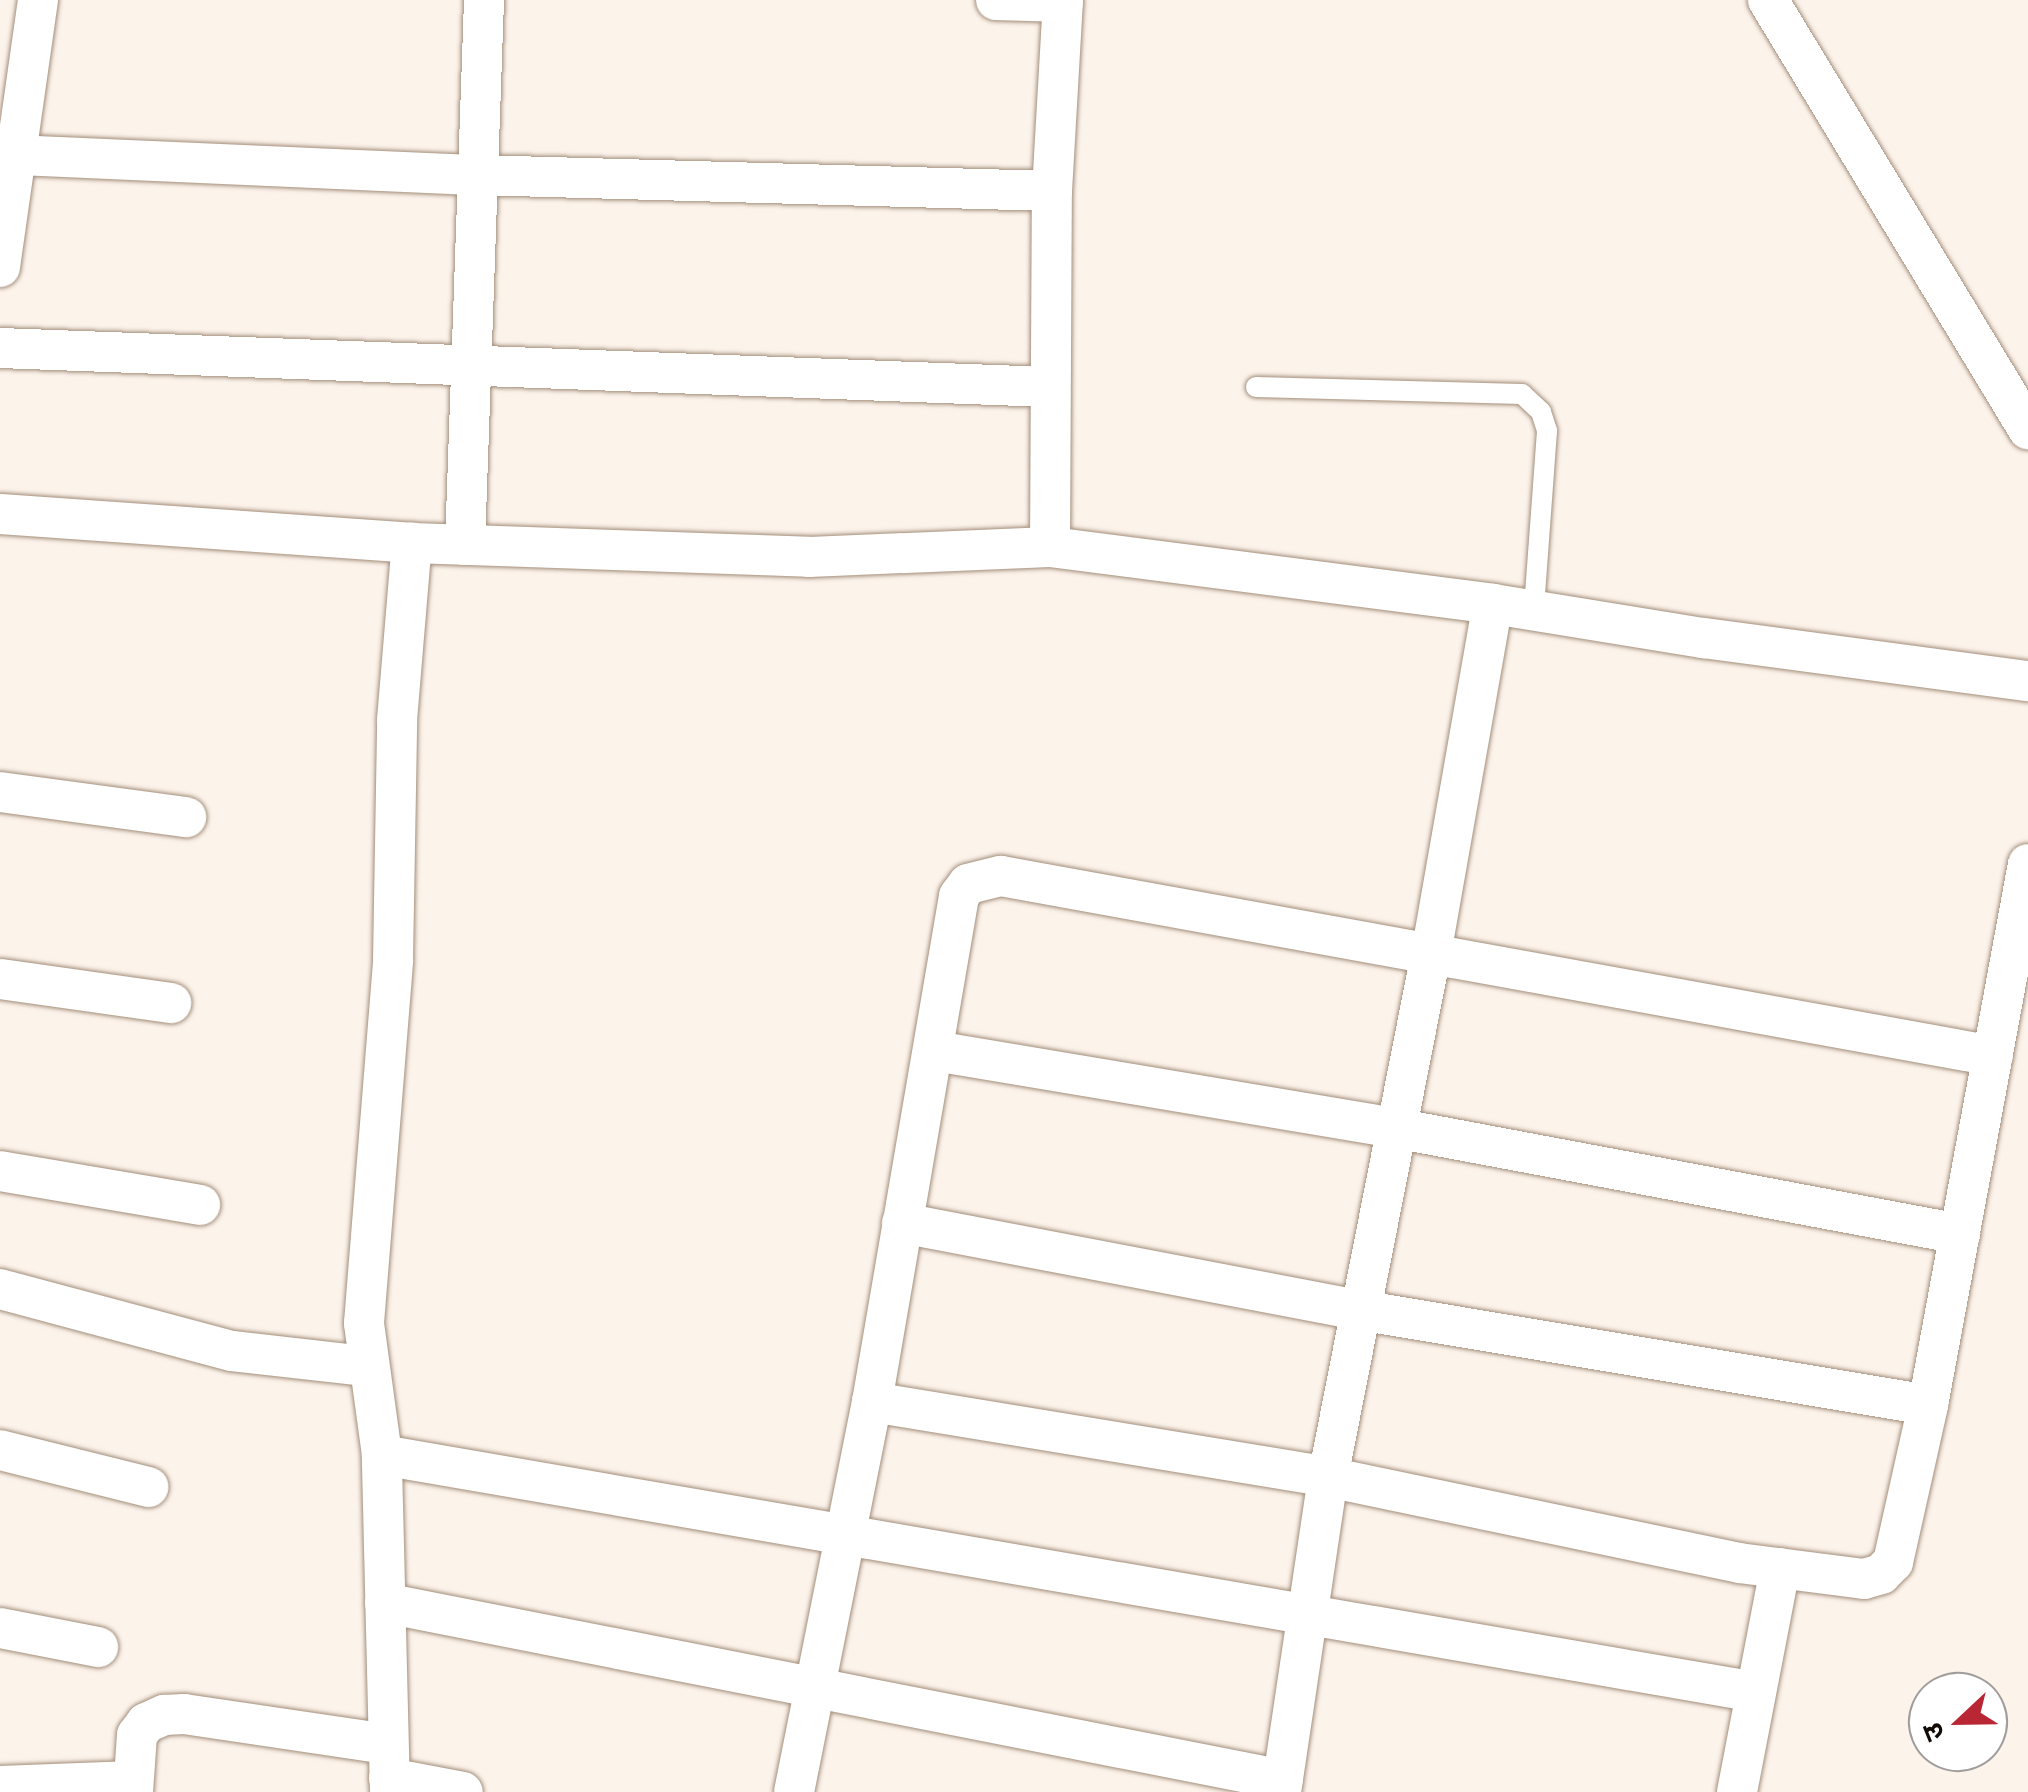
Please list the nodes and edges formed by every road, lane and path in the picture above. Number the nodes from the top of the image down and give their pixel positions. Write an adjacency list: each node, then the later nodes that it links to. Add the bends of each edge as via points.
1 (38, 0): 6 (street)
2 (484, 0): 7 (street)
3 (996, 0): 5 (street)
4 (1768, 0): 14 (street)
5 (1063, 1): 8 (street)
6 (16, 155): 7 (street); 9 (street)
7 (476, 175): 8 (street); 11 (street)
8 (1052, 191): 13 (street)
9 (0, 267)
10 (0, 348): 11 (street)
11 (468, 364): 13 (street); 17 (street)
12 (1256, 387): 20 (lane, via 1522,394 1541,412 1546,431)
13 (1048, 388): 18 (street)
14 (2028, 429)
15 (0, 514): 16 (street)
16 (412, 543): 17 (street); 37 (street, via 397,720 393,960)
17 (465, 544): 18 (street, via 809,557)
18 (1050, 547): 19 (street)
19 (1493, 604): 20 (street); 25 (street)
20 (1534, 610): 21 (street)
21 (2028, 680)
22 (0, 792): 23 (street)
23 (186, 817)
24 (2028, 864): 29 (street)
25 (1431, 954): 28 (street, via 1001,876 981,879 959,896); 29 (street); 30 (street)
26 (0, 978): 27 (street)
27 (171, 1003)
28 (935, 1050): 30 (street); 33 (street)
29 (1994, 1056): 34 (street)
30 (1395, 1128): 34 (street); 36 (street)
31 (0, 1171): 32 (street)
32 (200, 1205)
33 (902, 1223): 36 (street); 38 (street)
34 (1960, 1234): 39 (street)
35 (2, 1299): 37 (street, via 232,1351)
36 (1359, 1310): 39 (street); 42 (street)
37 (366, 1366): 41 (street)
38 (872, 1402): 42 (street); 44 (street)
39 (1928, 1406): 45 (street, via 1893,1562 1864,1579)
40 (0, 1450): 43 (street)
41 (382, 1455): 44 (street); 46 (street)
42 (1328, 1477): 45 (street); 47 (street)
43 (148, 1486)
44 (844, 1534): 47 (street); 50 (street)
45 (1780, 1568): 51 (street)
46 (385, 1603): 50 (street); 52 (street)
47 (1308, 1616): 51 (street); 54 (street)
48 (0, 1628): 49 (street)
49 (98, 1647)
50 (816, 1687): 54 (street); 57 (street)
51 (1756, 1692): 58 (street)
52 (389, 1771): 55 (street, via 184,1714 164,1715 137,1736); 56 (street)
53 (0, 1786): 55 (street)
54 (1282, 1786)
55 (133, 1787)
56 (463, 1792)
57 (794, 1792)
58 (1737, 1792)

